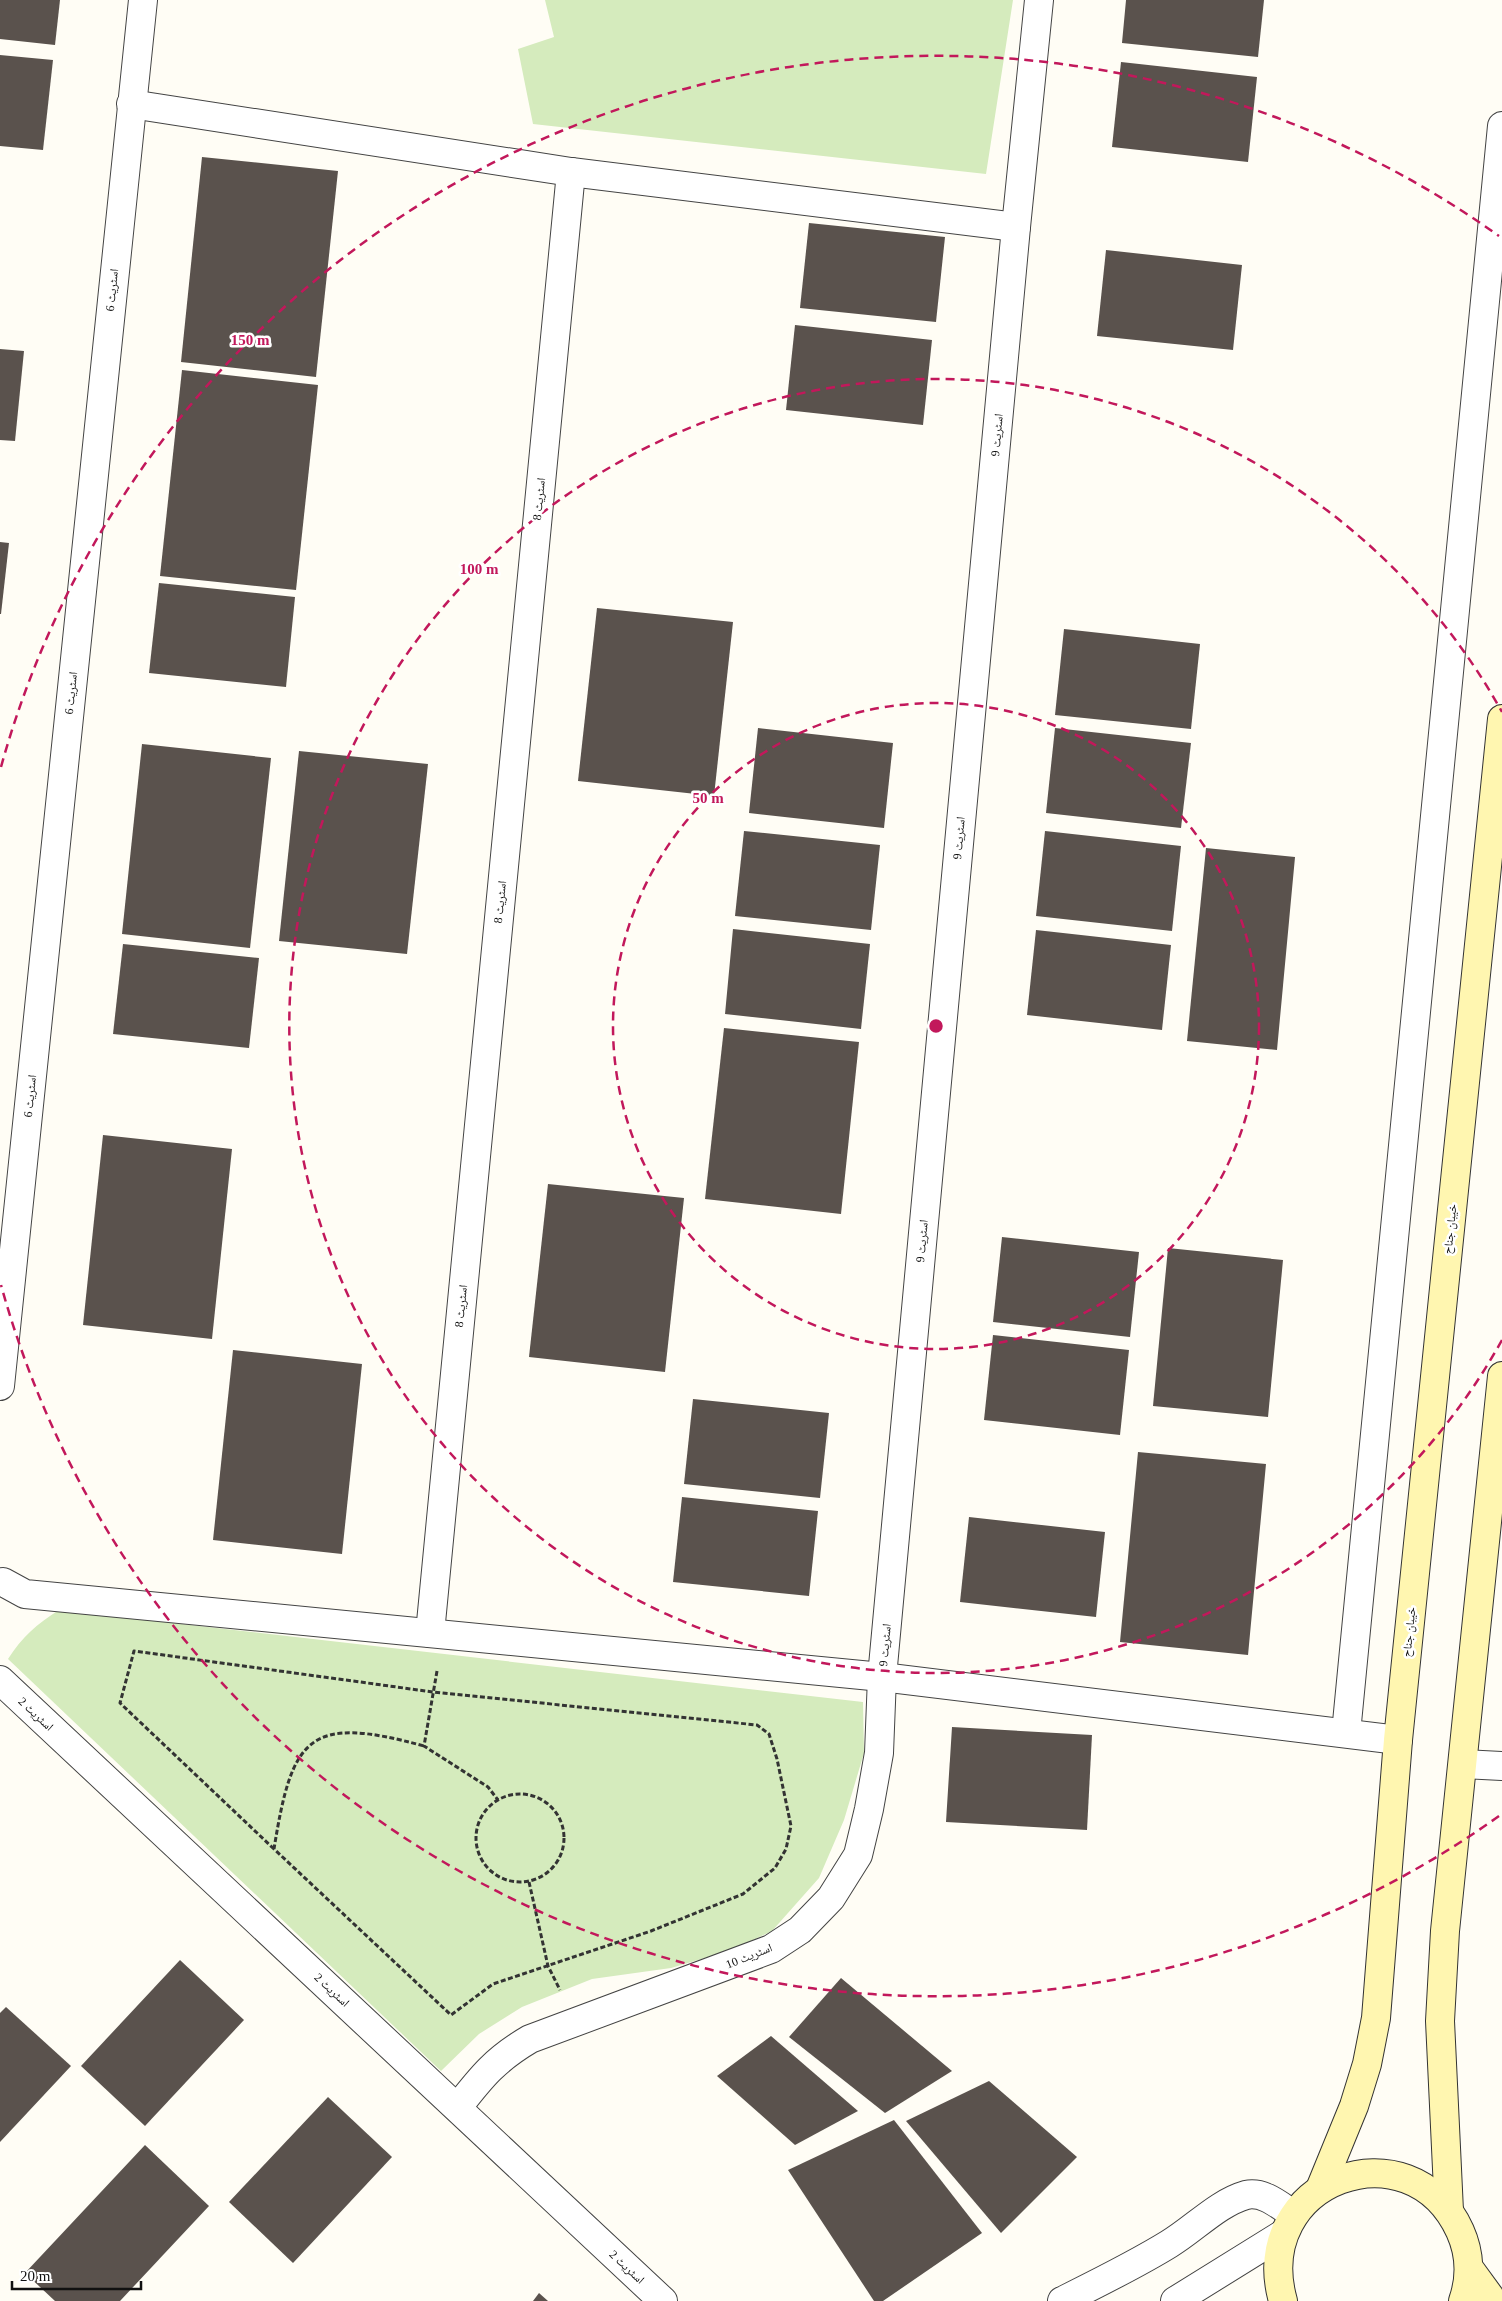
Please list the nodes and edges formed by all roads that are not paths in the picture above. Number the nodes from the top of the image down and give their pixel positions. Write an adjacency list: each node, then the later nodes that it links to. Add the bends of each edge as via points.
1 (142, 0): 3 (street, اسٹریٹ 6)
2 (1039, 0): 6 (street, اسٹریٹ 9)
3 (131, 104): 5 (street); 9 (street, اسٹریٹ 6)
4 (1502, 126): 14 (street)
5 (571, 172): 6 (street); 11 (street, اسٹریٹ 8)
6 (1016, 227): 12 (street, اسٹریٹ 9)
7 (1502, 719): 15 (main road, خیبان جناح)
8 (1502, 1376): 16 (main road)
9 (0, 1386)
10 (1, 1582): 11 (street, via 25,1594)
11 (437, 1633): 12 (street)
12 (882, 1676): 14 (street); 18 (street, اسٹریٹ 10, via 879,1753 858,1855 831,1898 800,1930 771,1949 530,2039 488,2068)
13 (0, 1680): 18 (street, اسٹریٹ 2)
14 (1346, 1734): 15 (street)
15 (1398, 1740): 19 (main road, خیبان جناح, via 1376,2018 1354,2106)
16 (1463, 1764): 17 (street); 20 (main road, via 1445,1931 1440,2021)
17 (1502, 1766)
18 (458, 2107): 23 (street, اسٹریٹ 2)
19 (1320, 2189): 20 (main road, via 1341,2178 1365,2173 1389,2174 1412,2181); 21 (main road, via 1306,2201)
20 (1449, 2211): 22 (main road, via 1464,2238)
21 (1289, 2225): 24 (street, via 1262,2195 1247,2195 1227,2204 1132,2266); 25 (street); 26 (main road, via 1278,2259 1278,2285)
22 (1469, 2268): 27 (main road); 28 (main road)
23 (663, 2301)
24 (1062, 2301)
25 (1174, 2301)
26 (1283, 2301)
27 (1463, 2301)
28 (1493, 2301)

